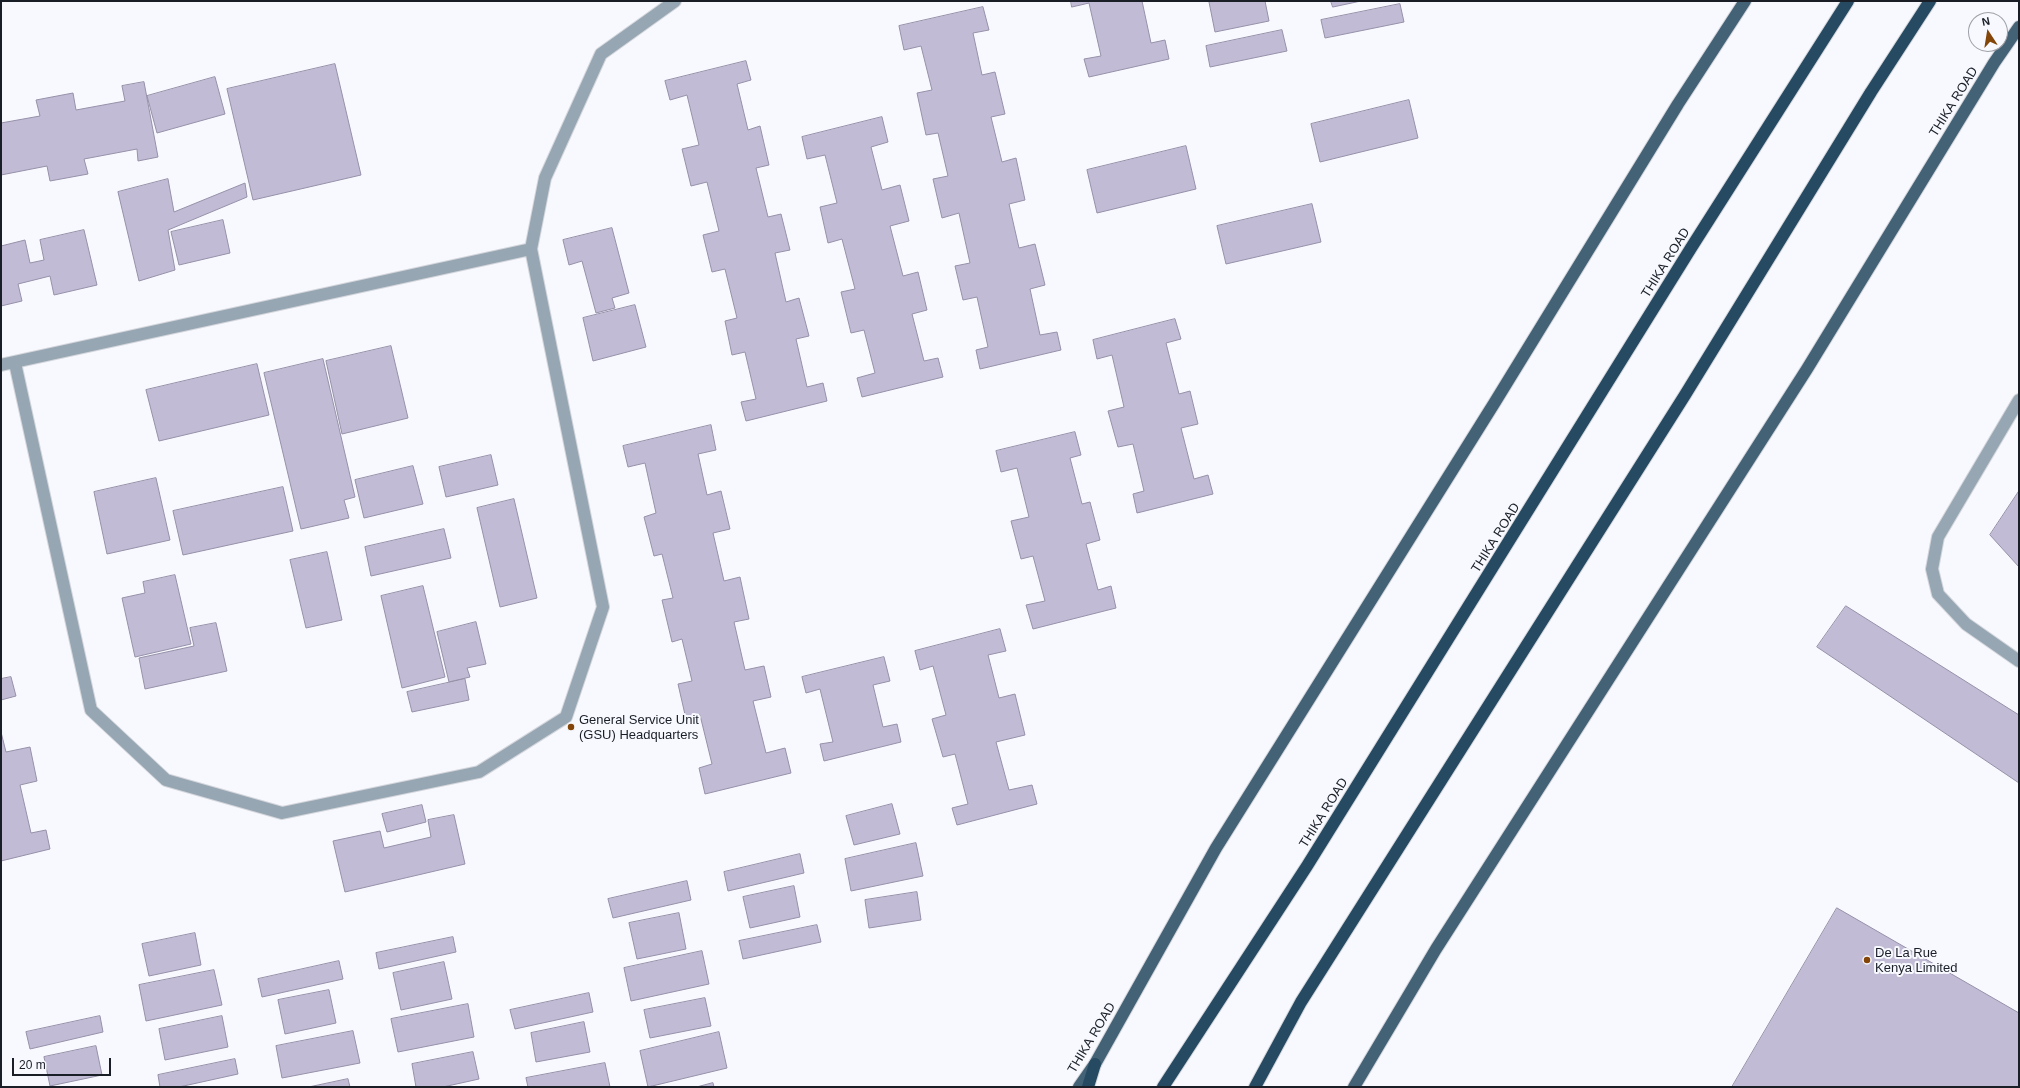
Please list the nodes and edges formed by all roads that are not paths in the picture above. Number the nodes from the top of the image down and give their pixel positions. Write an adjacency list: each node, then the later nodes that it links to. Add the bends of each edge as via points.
1 (675, 1): 6 (street, via 600,54 545,178)
2 (1745, 1): 11 (main road, THIKA ROAD, via 1678,104 1216,848)
3 (1848, 1): 14 (highway, THIKA ROAD, via 1307,866)
4 (1930, 1): 15 (highway, via 1866,99 1681,401 1305,996)
5 (2019, 27): 16 (main road, THIKA ROAD, via 1807,369 1440,942)
6 (531, 249): 7 (street); 7 (street, via 603,607 566,717 479,772 282,813 166,780 91,710)
7 (15, 363): 8 (street)
8 (1, 366)
9 (2019, 400): 10 (street, via 1938,537 1932,569 1938,594 1966,624)
10 (2019, 661)
11 (1094, 1064): 12 (main road, THIKA ROAD); 13 (highway)
12 (1079, 1087)
13 (1088, 1087)
14 (1162, 1087)
15 (1255, 1087)
16 (1354, 1087)

